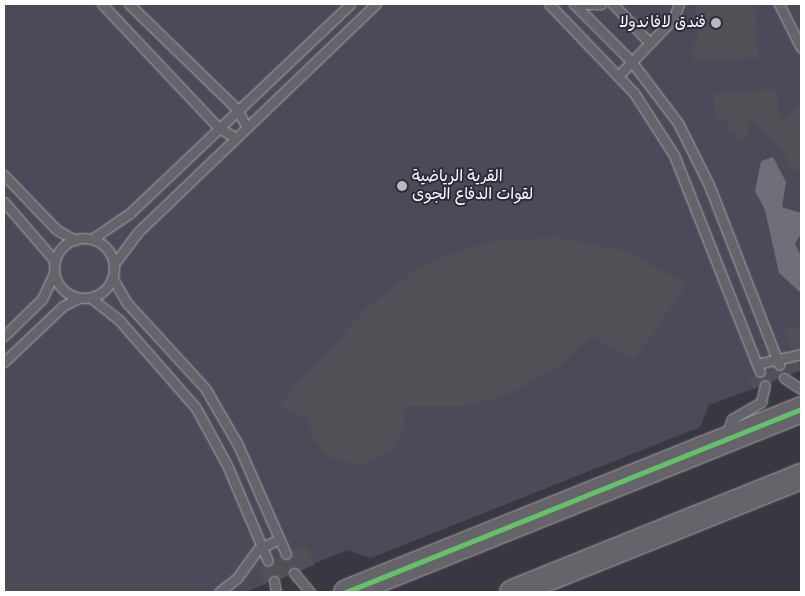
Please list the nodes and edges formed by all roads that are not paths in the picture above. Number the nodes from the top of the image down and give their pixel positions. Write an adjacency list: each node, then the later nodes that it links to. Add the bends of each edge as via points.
1 (102, 4): 16 (lane)
2 (129, 4): 15 (lane)
3 (350, 4): 15 (lane)
4 (376, 4): 17 (lane)
5 (549, 4): 14 (lane)
6 (574, 4): 7 (lane); 13 (lane)
7 (601, 4)
8 (613, 4): 11 (lane)
9 (679, 4): 11 (lane, via 673,19)
10 (779, 4): 12 (lane)
11 (648, 41): 13 (lane)
12 (801, 48)
13 (631, 61): 14 (lane); 32 (lane, via 666,105 700,166)
14 (618, 76): 32 (lane, via 649,114 684,174 759,368)
15 (237, 109): 16 (lane); 17 (lane)
16 (219, 128): 18 (lane); 21 (lane, via 130,213)
17 (247, 128): 18 (lane)
18 (236, 138): 24 (lane, via 138,232)
19 (4, 175): 22 (lane, via 52,225)
20 (4, 202): 23 (lane)
21 (92, 239): 22 (lane); 24 (lane, via 107,248)
22 (75, 240): 23 (lane)
23 (55, 261): 25 (lane)
24 (114, 264): 26 (lane)
25 (54, 272): 27 (lane, via 62,290); 29 (lane, via 42,299)
26 (113, 279): 28 (lane); 39 (lane, via 127,303 205,388 238,445)
27 (79, 298): 28 (lane); 31 (lane, via 63,306)
28 (91, 298): 40 (lane, via 118,320 196,408)
29 (4, 336)
30 (801, 354): 32 (lane)
31 (4, 362)
32 (777, 362)
33 (784, 378): 35 (lane)
34 (765, 385): 37 (lane, via 761,402 732,420)
35 (801, 389)
36 (801, 409): 37 (street)
37 (726, 439): 48 (street)
38 (801, 476): 49 (street)
39 (279, 539): 40 (lane); 41 (lane)
40 (263, 546): 42 (lane); 45 (lane)
41 (286, 554)
42 (268, 561)
43 (294, 573): 47 (lane)
44 (274, 581): 46 (lane)
45 (219, 592)
46 (276, 592)
47 (310, 592)
48 (346, 592)
49 (512, 592)

